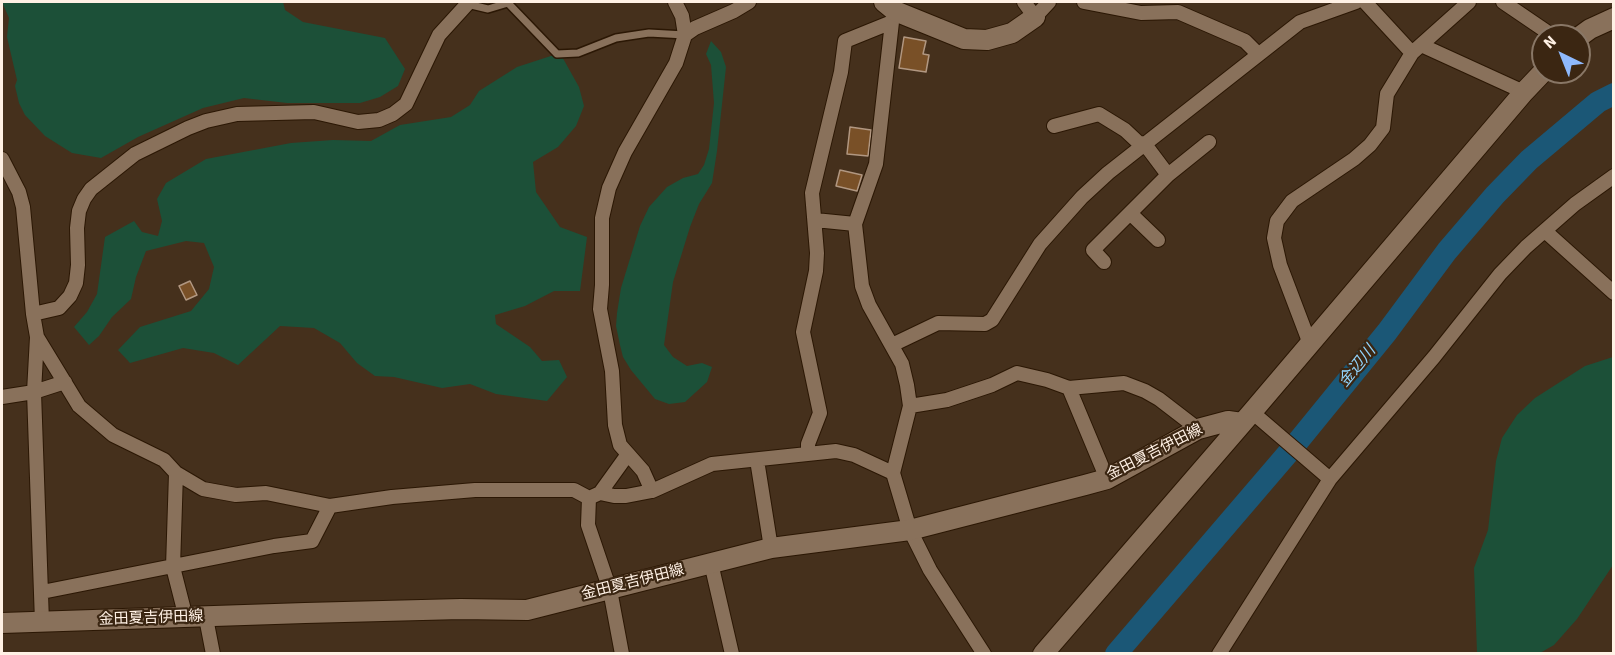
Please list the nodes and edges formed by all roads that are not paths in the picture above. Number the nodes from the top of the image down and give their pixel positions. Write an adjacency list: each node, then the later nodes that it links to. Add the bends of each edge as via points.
1 (675, 2): 15 (street)
2 (748, 2): 15 (street)
3 (1049, 2): 10 (street)
4 (1084, 2): 17 (street, via 1141,14 1178,12 1245,41)
5 (1356, 2): 17 (street, via 1300,22)
6 (1365, 2): 16 (street)
7 (1468, 2): 16 (street)
8 (1503, 2): 13 (street)
9 (468, 3): 15 (lane, via 488,9 508,3 557,54 578,53 598,44 649,33); 33 (street, via 439,35 406,104 393,114 358,122 314,112 237,114 178,133 111,172 91,189 79,211 78,265 70,296 59,308)
10 (1030, 7): 11 (main road, via 1012,33 987,40 964,39)
11 (890, 12): 27 (street, via 845,41 812,193); 28 (street, via 876,164)
12 (1614, 18): 14 (main road)
13 (1535, 24)
14 (1591, 29)
15 (685, 35): 44 (street, via 676,63 625,152 609,188 602,218 600,309 612,371 615,425 620,446)
16 (1417, 49): 19 (street); 35 (street, via 1387,94 1383,128 1370,146 1292,201 1277,221 1274,238 1280,265)
17 (1258, 54): 22 (street)
18 (1532, 84): 19 (main road, 金田夏吉伊田線)
19 (1524, 92): 35 (main road, 金田夏吉伊田線)
20 (1054, 126): 22 (street, via 1099,114)
21 (1209, 142): 24 (street)
22 (1143, 144): 24 (street); 36 (street, via 1082,197 1040,244 992,320 985,324 938,323)
23 (2, 159): 33 (street, via 23,207)
24 (1168, 175): 26 (street)
25 (1614, 176): 29 (street)
26 (1130, 213): 30 (street); 31 (street, via 1093,250)
27 (815, 220): 28 (street); 45 (street, via 816,271 803,332 820,413)
28 (855, 224): 36 (street, via 862,286 868,305)
29 (1545, 231): 32 (street); 49 (street, via 1500,274 1434,357)
30 (1158, 240)
31 (1104, 262)
32 (1614, 293)
33 (33, 314): 34 (street)
34 (37, 337): 37 (street); 39 (street)
35 (1310, 344): 42 (main road, 金田夏吉伊田線)
36 (892, 345): 41 (street, via 902,364)
37 (65, 382): 39 (street); 47 (street, via 79,406 113,435 165,460)
38 (1069, 388): 41 (street, via 1017,374 947,400); 43 (street, via 1124,383 1159,399); 50 (street)
39 (34, 392): 40 (street); 59 (street)
40 (2, 397)
41 (910, 406): 48 (street)
42 (1252, 418): 43 (main road, 金田夏吉伊田線); 49 (street); 68 (main road, 金田夏吉伊田線)
43 (1198, 429): 50 (main road, 金田夏吉伊田線)
44 (628, 454): 51 (street, via 643,471); 52 (street)
45 (808, 454): 46 (street); 48 (street, via 836,451 854,455)
46 (757, 460): 51 (street, via 712,464); 55 (street)
47 (176, 473): 53 (street, via 203,489 236,495 266,493); 57 (street)
48 (893, 473): 54 (street)
49 (1325, 475): 69 (street)
50 (1107, 479): 54 (main road, 金田夏吉伊田線)
51 (652, 491): 52 (street, via 626,496)
52 (594, 495): 53 (street, via 574,490 476,490); 58 (street, via 588,525)
53 (330, 506): 57 (street, via 312,541)
54 (910, 530): 55 (main road, 金田夏吉伊田線); 67 (street, via 930,570)
55 (771, 548): 56 (main road, 金田夏吉伊田線)
56 (711, 563): 58 (main road, 金田夏吉伊田線); 66 (street)
57 (173, 567): 59 (street); 60 (street)
58 (610, 590): 61 (main road, 金田夏吉伊田線, via 527,610); 65 (street)
59 (42, 592): 62 (street)
60 (186, 618): 61 (main road, 金田夏吉伊田線); 62 (main road, 金田夏吉伊田線)
61 (206, 618): 64 (street)
62 (42, 622): 63 (main road, 金田夏吉伊田線)
63 (2, 623)
64 (213, 654)
65 (622, 654)
66 (732, 654)
67 (984, 654)
68 (1043, 654)
69 (1219, 654)

